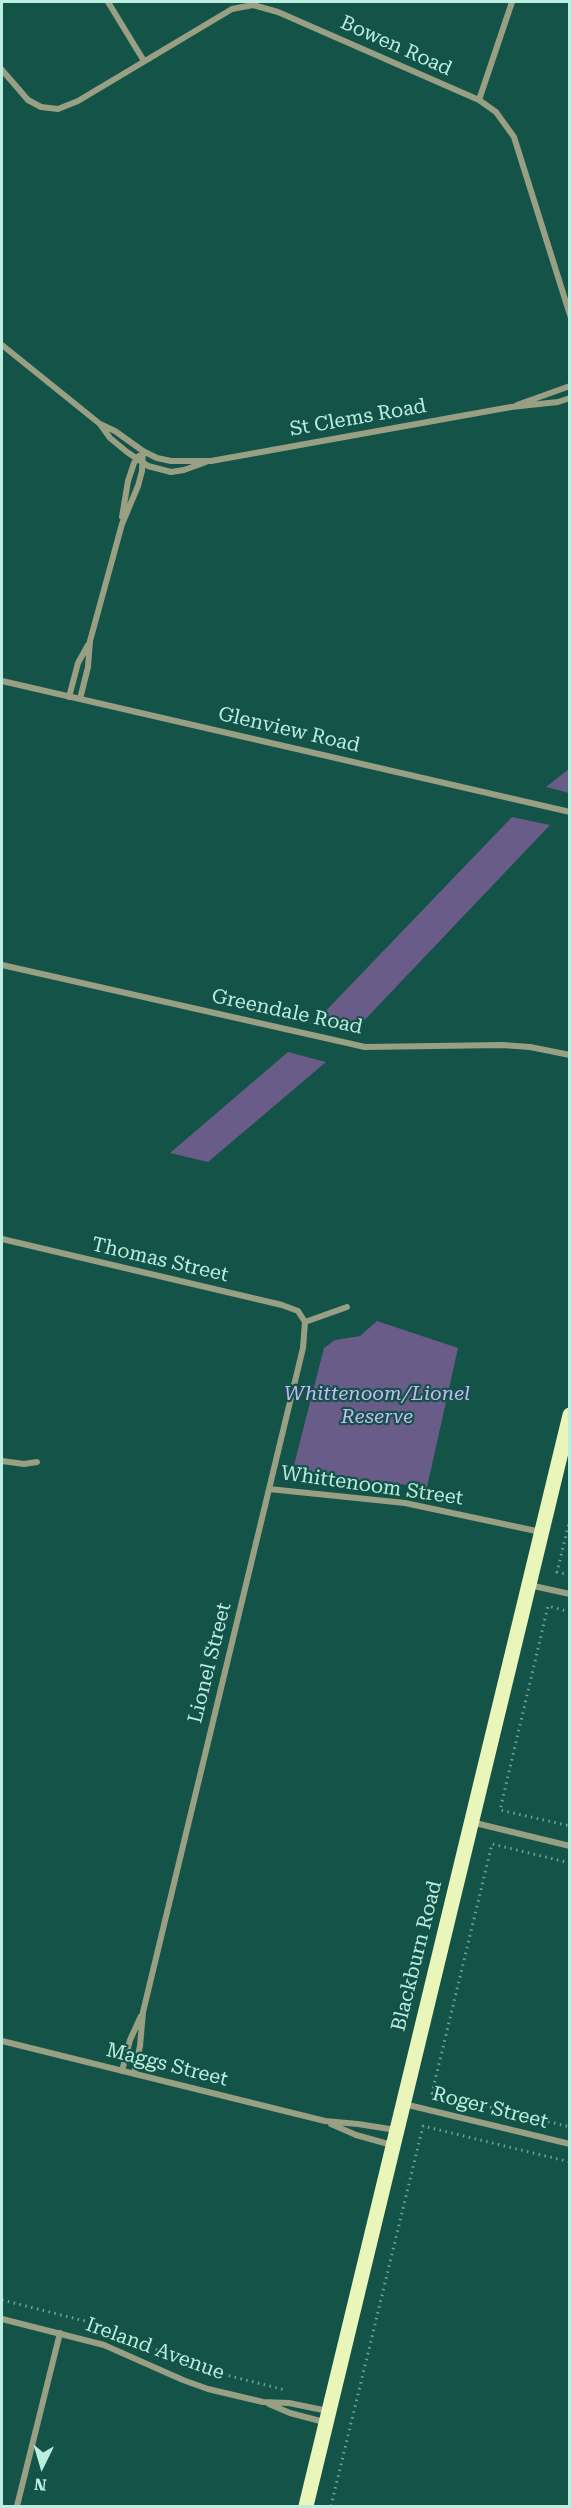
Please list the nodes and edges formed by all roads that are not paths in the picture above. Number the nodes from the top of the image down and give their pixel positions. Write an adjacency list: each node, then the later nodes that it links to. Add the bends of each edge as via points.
1 (108, 2): 3 (street)
2 (512, 2): 5 (street)
3 (144, 61): 4 (street, Bowen Road, via 58,109 28,100); 5 (street, Bowen Road, via 232,9 259,6)
4 (2, 70)
5 (479, 100): 6 (street, Bowen Road, via 496,112 514,137)
6 (569, 316)
7 (2, 345): 11 (street, St Clems Road)
8 (570, 386): 10 (street, St Clems Road)
9 (570, 398): 10 (street, St Clems Road)
10 (511, 407): 14 (street, St Clems Road)
11 (100, 424): 12 (street, St Clems Road); 13 (street, St Clems Road, via 110,438)
12 (143, 451): 13 (street); 14 (street, St Clems Road, via 171,461); 15 (street)
13 (137, 459): 15 (street, St Clems Road); 16 (street, via 128,481)
14 (211, 461): 15 (street, St Clems Road, via 171,472)
15 (143, 463): 16 (street)
16 (122, 524): 17 (street)
17 (90, 642): 19 (street, via 78,663); 20 (street)
18 (2, 681): 19 (street, Glenview Road)
19 (69, 697): 20 (street, Glenview Road)
20 (80, 699): 21 (street, Glenview Road)
21 (570, 812)
22 (2, 965): 23 (street, Greendale Road, via 365,1047 502,1045)
23 (570, 1055)
24 (2, 1239): 26 (street, Thomas Street, via 282,1305 298,1311)
25 (347, 1307): 26 (street)
26 (305, 1322): 30 (street, Lionel Street, via 303,1348)
27 (570, 1415): 31 (main road, Blackburn Road)
28 (2, 1461): 29 (street)
29 (37, 1462)
30 (269, 1489): 31 (street, Whittenoom Street, via 405,1503); 36 (street, Lionel Street)
31 (541, 1532): 32 (main road, Blackburn Road)
32 (529, 1585): 33 (street); 34 (main road, Blackburn Road)
33 (570, 1594)
34 (471, 1822): 35 (street); 40 (main road, Blackburn Road)
35 (570, 1846)
36 (143, 2012): 38 (street, Lionel Street); 39 (street, Lionel Street)
37 (2, 2041): 38 (street, Maggs Street)
38 (122, 2071): 39 (street, Maggs Street)
39 (134, 2074): 41 (street, Maggs Street)
40 (403, 2104): 42 (main road, Blackburn Road); 43 (street, Roger Street)
41 (325, 2121): 42 (street, Maggs Street); 44 (street, Maggs Street)
42 (397, 2130): 44 (main road, Blackburn Road)
43 (570, 2144)
44 (393, 2146): 48 (main road, Blackburn Road)
45 (2, 2319): 46 (street, Ireland Avenue)
46 (60, 2333): 47 (street, Ireland Avenue, via 104,2345 197,2385); 49 (street)
47 (262, 2402): 48 (street, Ireland Avenue, via 290,2403); 48 (street, Ireland Avenue, via 290,2414)
48 (328, 2417): 50 (main road, Blackburn Road)
49 (17, 2506)
50 (306, 2506)

